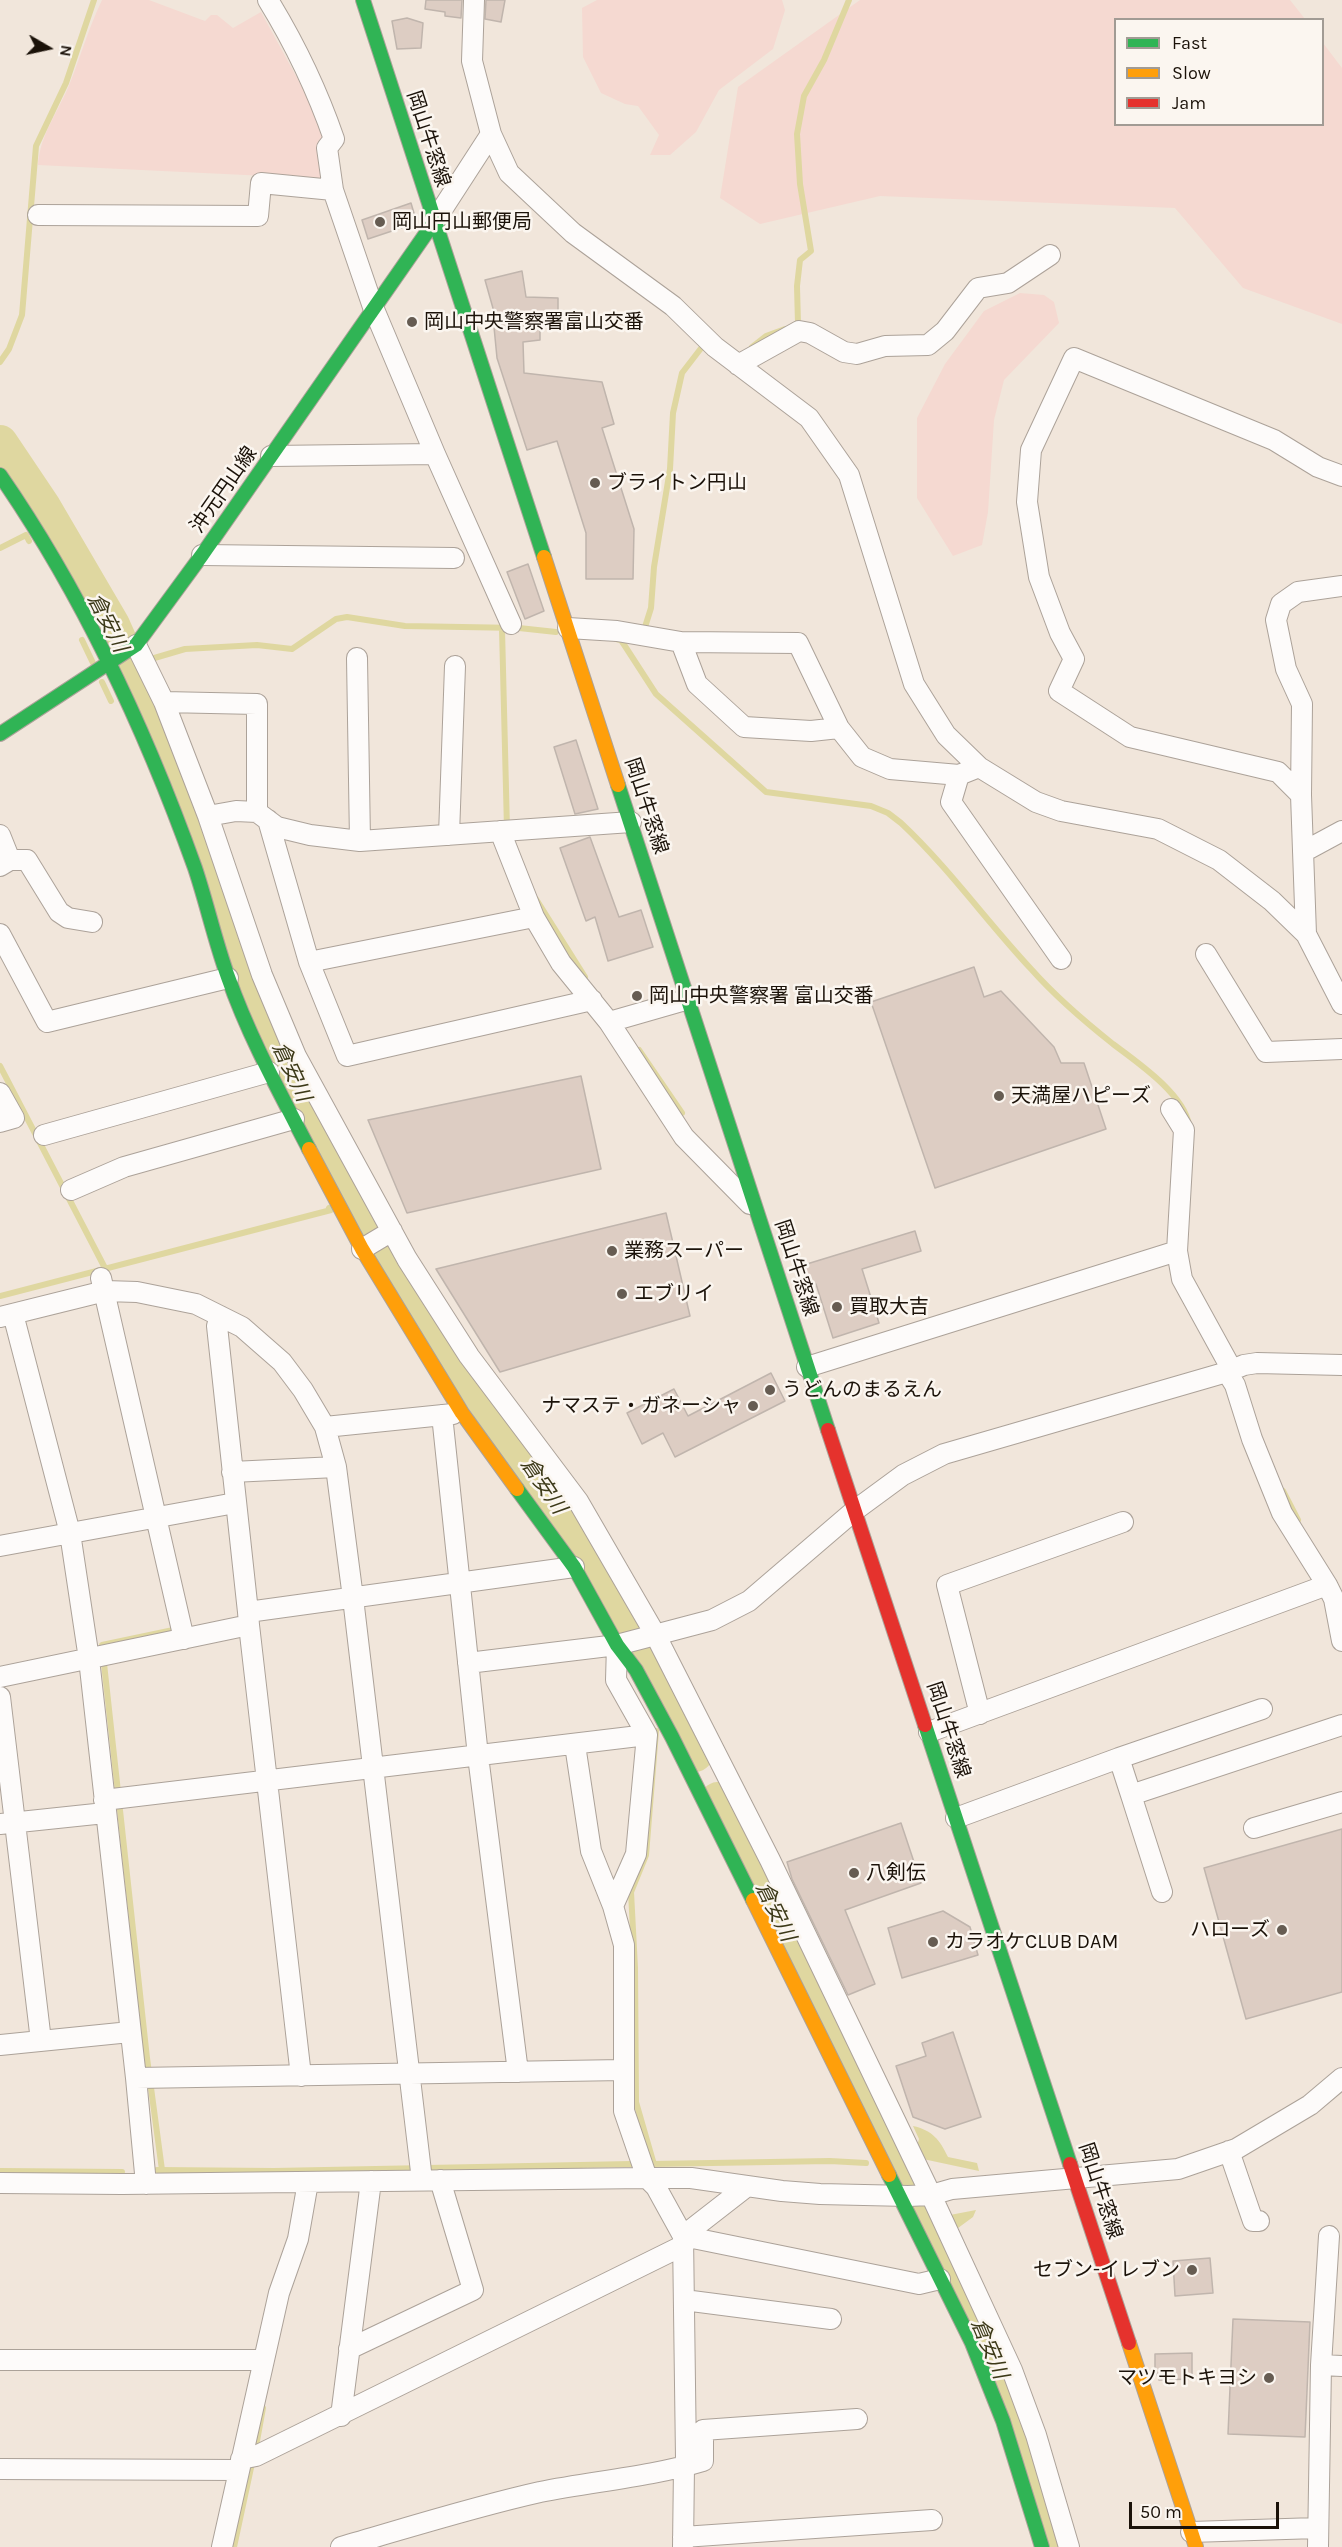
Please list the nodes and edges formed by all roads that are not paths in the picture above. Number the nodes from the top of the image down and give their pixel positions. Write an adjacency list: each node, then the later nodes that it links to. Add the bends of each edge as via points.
1 (268, 0): 5 (street, via 321,101 334,139 327,148)
2 (363, 0): 7 (main road, 岡山牛窓線)
3 (474, 0): 4 (street, via 472,61)
4 (491, 134): 7 (street); 10 (street, via 509,172 539,203 573,233 673,306)
5 (333, 190): 6 (street, via 261,183 258,216); 9 (street)
6 (38, 215)
7 (434, 222): 9 (main road, 沖元円山線); 19 (main road, 岡山牛窓線)
8 (1050, 255): 10 (street, via 1008,283 978,288 945,331 928,345 885,346 857,354 799,331)
9 (374, 307): 11 (street); 12 (main road, 沖元円山線)
10 (738, 364): 28 (street, via 809,418 849,475 914,684 946,735)
11 (435, 454): 12 (street); 18 (street)
12 (271, 456): 15 (main road, 沖元円山線)
13 (0, 475): 23 (main road, via 36,528)
14 (1342, 476): 30 (street, via 1318,468 1274,440 1074,358 1031,450 1027,502 1039,577 1074,659 1059,691 1130,737 1278,772)
15 (202, 555): 16 (street); 21 (main road, 沖元円山線)
16 (454, 558)
17 (1342, 586): 30 (street, via 1298,592 1281,604 1276,620 1286,669 1302,704)
18 (511, 624)
19 (568, 628): 20 (street, via 617,631); 33 (main road, 岡山牛窓線)
20 (681, 642): 26 (street, via 697,684 744,727 811,731); 26 (street, via 798,643)
21 (134, 646): 23 (main road, 沖元円山線); 25 (street)
22 (357, 658): 38 (street)
23 (113, 661): 27 (main road, 沖元円山線); 48 (main road, via 195,869)
24 (455, 666): 36 (street)
25 (164, 702): 31 (street); 32 (street, via 257,704)
26 (839, 728): 29 (street, via 862,757 890,768)
27 (0, 734)
28 (979, 767): 29 (street); 44 (street, via 1036,802 1061,811 1158,829 1178,839 1219,860 1272,901)
29 (959, 775): 46 (street, via 951,802)
30 (1301, 795): 39 (street)
31 (208, 816): 32 (street, via 236,811); 62 (street, via 262,975)
32 (262, 816): 38 (street, via 277,827); 47 (street)
33 (631, 822): 34 (street); 49 (main road, 岡山牛窓線)
34 (505, 831): 36 (street); 41 (street)
35 (1342, 831): 39 (street)
36 (449, 835): 38 (street)
37 (0, 836): 40 (street)
38 (360, 841)
39 (1303, 852): 44 (street)
40 (5, 863): 42 (street, via 27,860 59,912 68,918)
41 (534, 917): 47 (street); 50 (street, via 561,963)
42 (92, 922)
43 (0, 934): 48 (street, via 47,1022)
44 (1306, 934): 51 (street)
45 (1206, 954): 53 (street, via 1266,1052)
46 (1061, 959)
47 (309, 962): 50 (street, via 347,1056)
48 (222, 980): 54 (main road)
49 (689, 999): 52 (street); 61 (main road, 岡山牛窓線)
50 (592, 1000): 52 (street)
51 (1342, 1004)
52 (614, 1020): 61 (street, via 684,1137)
53 (1342, 1049)
54 (262, 1074): 57 (main road); 59 (street)
55 (0, 1093): 58 (street, via 14,1118)
56 (1171, 1109): 63 (street, via 1184,1130)
57 (287, 1121): 60 (street, via 124,1167); 62 (main road)
58 (0, 1122)
59 (44, 1135)
60 (71, 1190)
61 (757, 1211): 68 (main road, 岡山牛窓線)
62 (378, 1239): 70 (main road); 87 (street, via 407,1259 469,1356 578,1501)
63 (1178, 1251): 68 (street); 69 (street, via 1182,1278)
64 (103, 1285): 65 (street); 66 (street, via 196,1304); 77 (street)
65 (6, 1315): 79 (street)
66 (220, 1316): 72 (street, via 242,1327 282,1362); 74 (street, via 217,1326)
67 (1342, 1365): 69 (street, via 1257,1363)
68 (807, 1367): 76 (main road, 岡山牛窓線)
69 (1233, 1369): 76 (street, via 944,1454 903,1475); 83 (street, via 1252,1439 1282,1513)
70 (462, 1413): 71 (street); 81 (main road)
71 (442, 1415): 72 (street); 82 (street)
72 (325, 1427): 73 (street)
73 (336, 1467): 74 (street); 84 (street)
74 (232, 1472): 75 (street)
75 (235, 1503): 77 (street); 85 (street)
76 (854, 1511): 87 (street, via 749,1601 712,1620); 97 (main road, 岡山牛窓線)
77 (162, 1515): 79 (street); 86 (street)
78 (1123, 1522): 95 (street, via 947,1585)
79 (70, 1533): 80 (street); 90 (street)
80 (0, 1546)
81 (574, 1567): 82 (street); 89 (main road)
82 (460, 1583): 84 (street); 91 (street)
83 (1336, 1595): 88 (street); 95 (street)
84 (353, 1598): 85 (street); 102 (street)
85 (249, 1618): 86 (street); 103 (street)
86 (182, 1633): 90 (street)
87 (652, 1635): 89 (street); 130 (street, via 770,1860)
88 (1342, 1641)
89 (623, 1644): 91 (street); 98 (street, via 616,1680); 130 (main road)
90 (99, 1657): 92 (street); 106 (street)
91 (468, 1663): 100 (street)
92 (0, 1677)
93 (0, 1697): 108 (street)
94 (1262, 1709): 101 (street)
95 (980, 1714): 97 (street)
96 (1342, 1725): 104 (street)
97 (929, 1732): 107 (main road, 岡山牛窓線)
98 (647, 1735): 99 (street); 111 (street, via 636,1854)
99 (575, 1745): 100 (street); 111 (street, via 591,1851)
100 (478, 1756): 102 (street); 116 (street)
101 (1119, 1758): 104 (street); 107 (street)
102 (374, 1768): 103 (street); 117 (street)
103 (269, 1782): 106 (street); 118 (street)
104 (1131, 1795): 110 (street)
105 (1342, 1802): 109 (street)
106 (112, 1803): 108 (street); 112 (street)
107 (956, 1818): 124 (main road, 岡山牛窓線)
108 (8, 1823): 113 (street)
109 (1254, 1828)
110 (1162, 1892)
111 (613, 1905): 115 (street, via 624,1945)
112 (130, 2032): 113 (street); 119 (street)
113 (41, 2041): 114 (street)
114 (0, 2045)
115 (623, 2070): 116 (street); 123 (street, via 624,2111)
116 (518, 2072): 117 (street)
117 (409, 2074): 118 (street); 122 (street)
118 (301, 2076): 119 (street)
119 (146, 2078): 128 (street)
120 (1342, 2078): 121 (street, via 1310,2105)
121 (1229, 2151): 124 (street, via 1178,2169); 131 (street, via 1253,2222)
122 (426, 2174): 123 (street); 125 (street); 137 (street, via 473,2290)
123 (647, 2178): 129 (street, via 691,2178); 132 (street)
124 (1075, 2178): 130 (street); 149 (main road, 岡山牛窓線)
125 (371, 2181): 126 (street); 137 (street)
126 (308, 2182): 128 (street); 139 (street, via 298,2239)
127 (0, 2183): 128 (street)
128 (146, 2184)
129 (746, 2187): 130 (street); 132 (street)
130 (916, 2196): 134 (main road); 153 (street, via 947,2228 1012,2370)
131 (1259, 2221)
132 (688, 2236): 134 (street, via 919,2284); 135 (street); 141 (street)
133 (1329, 2236): 140 (street)
134 (940, 2279): 152 (main road, via 972,2343 1003,2421)
135 (689, 2301): 136 (street); 144 (street)
136 (831, 2319)
137 (349, 2349): 141 (street)
138 (0, 2360): 139 (street)
139 (262, 2360): 143 (street)
140 (1330, 2366): 147 (street)
141 (341, 2415): 143 (street)
142 (858, 2419): 144 (street, via 702,2430 703,2461)
143 (240, 2464): 145 (street); 150 (street)
144 (684, 2467): 148 (street); 151 (street, via 515,2498)
145 (0, 2469)
146 (932, 2520): 148 (street)
147 (1317, 2538): 149 (street)
148 (688, 2539)
149 (1194, 2539)
150 (222, 2547)
151 (340, 2547)
152 (1042, 2547)
153 (1069, 2547)

